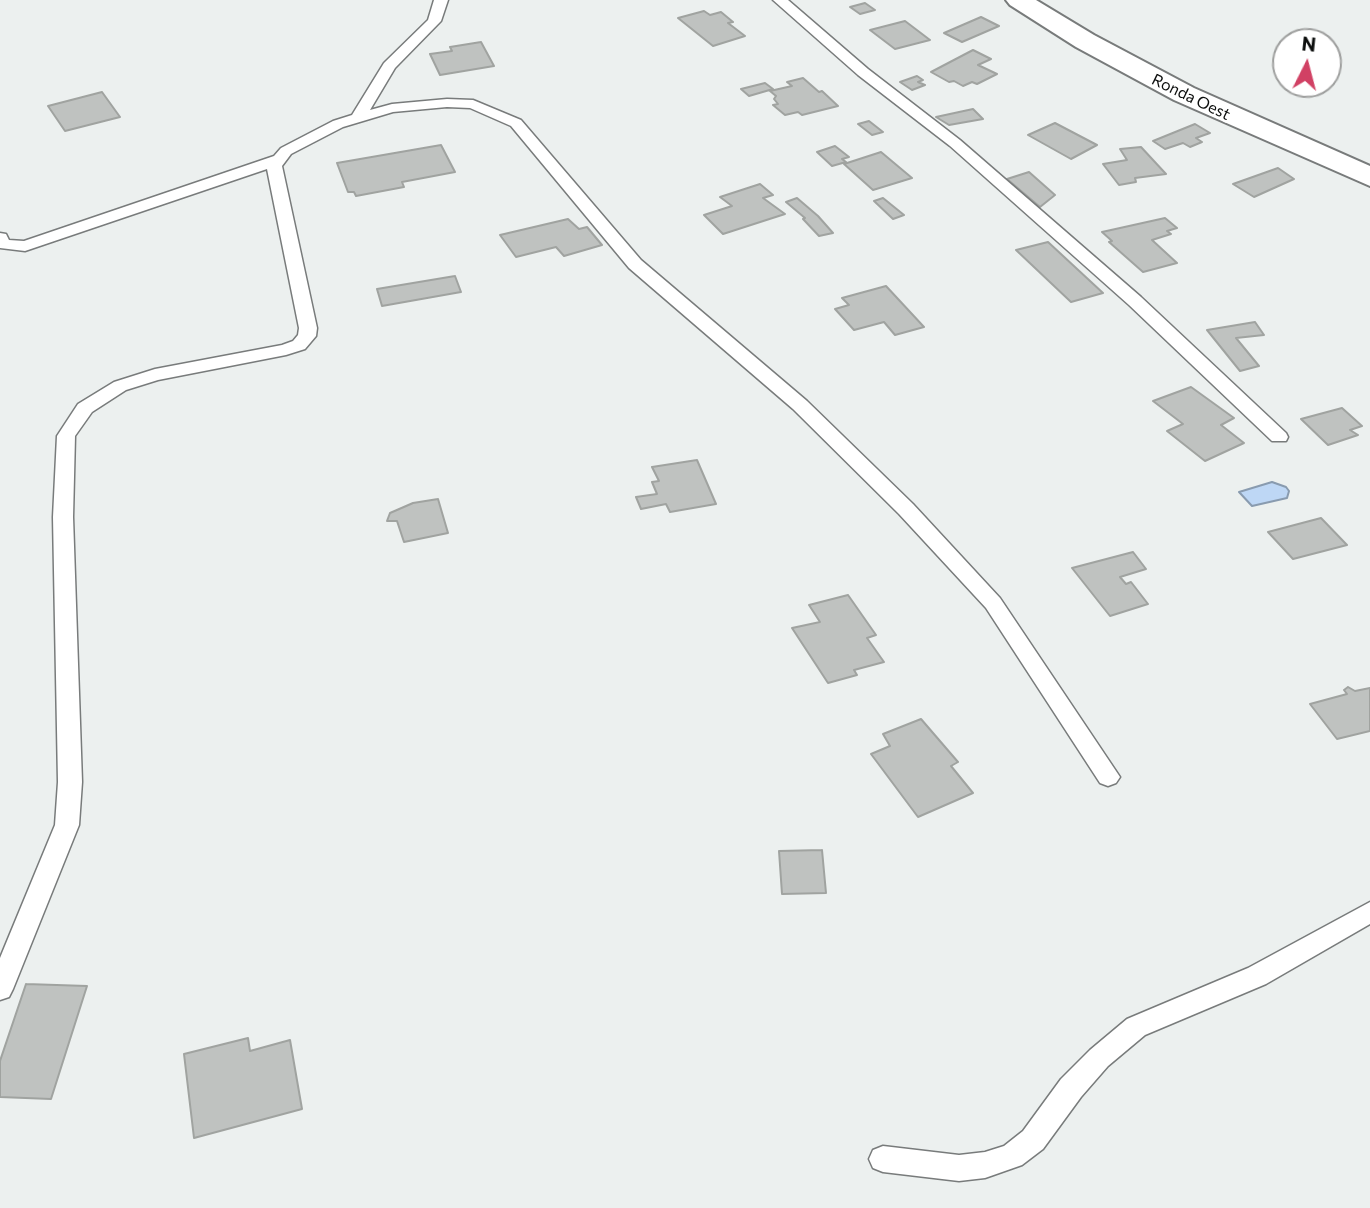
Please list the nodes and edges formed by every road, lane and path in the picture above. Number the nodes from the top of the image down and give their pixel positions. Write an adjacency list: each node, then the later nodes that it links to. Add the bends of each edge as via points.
1 (441, 0): 4 (lane, via 434,22 389,66)
2 (780, 0): 8 (lane, via 955,143 1135,301)
3 (1020, 0): 6 (main road, Ronda Oest, via 1184,94)
4 (359, 116): 5 (lane, via 299,143); 9 (lane, via 412,106 460,104 491,110 516,123 635,264 800,405 993,603)
5 (277, 160): 7 (lane, via 25,246 4,244); 11 (lane, via 274,166 307,336 286,350 120,386 85,408 66,436 67,825)
6 (1370, 177)
7 (0, 238)
8 (1279, 437)
9 (1108, 777)
10 (1370, 912): 12 (lane, via 1257,976 1136,1027 1099,1058 1033,1140 1012,1156 985,1166 959,1168)
11 (0, 989)
12 (883, 1159)

